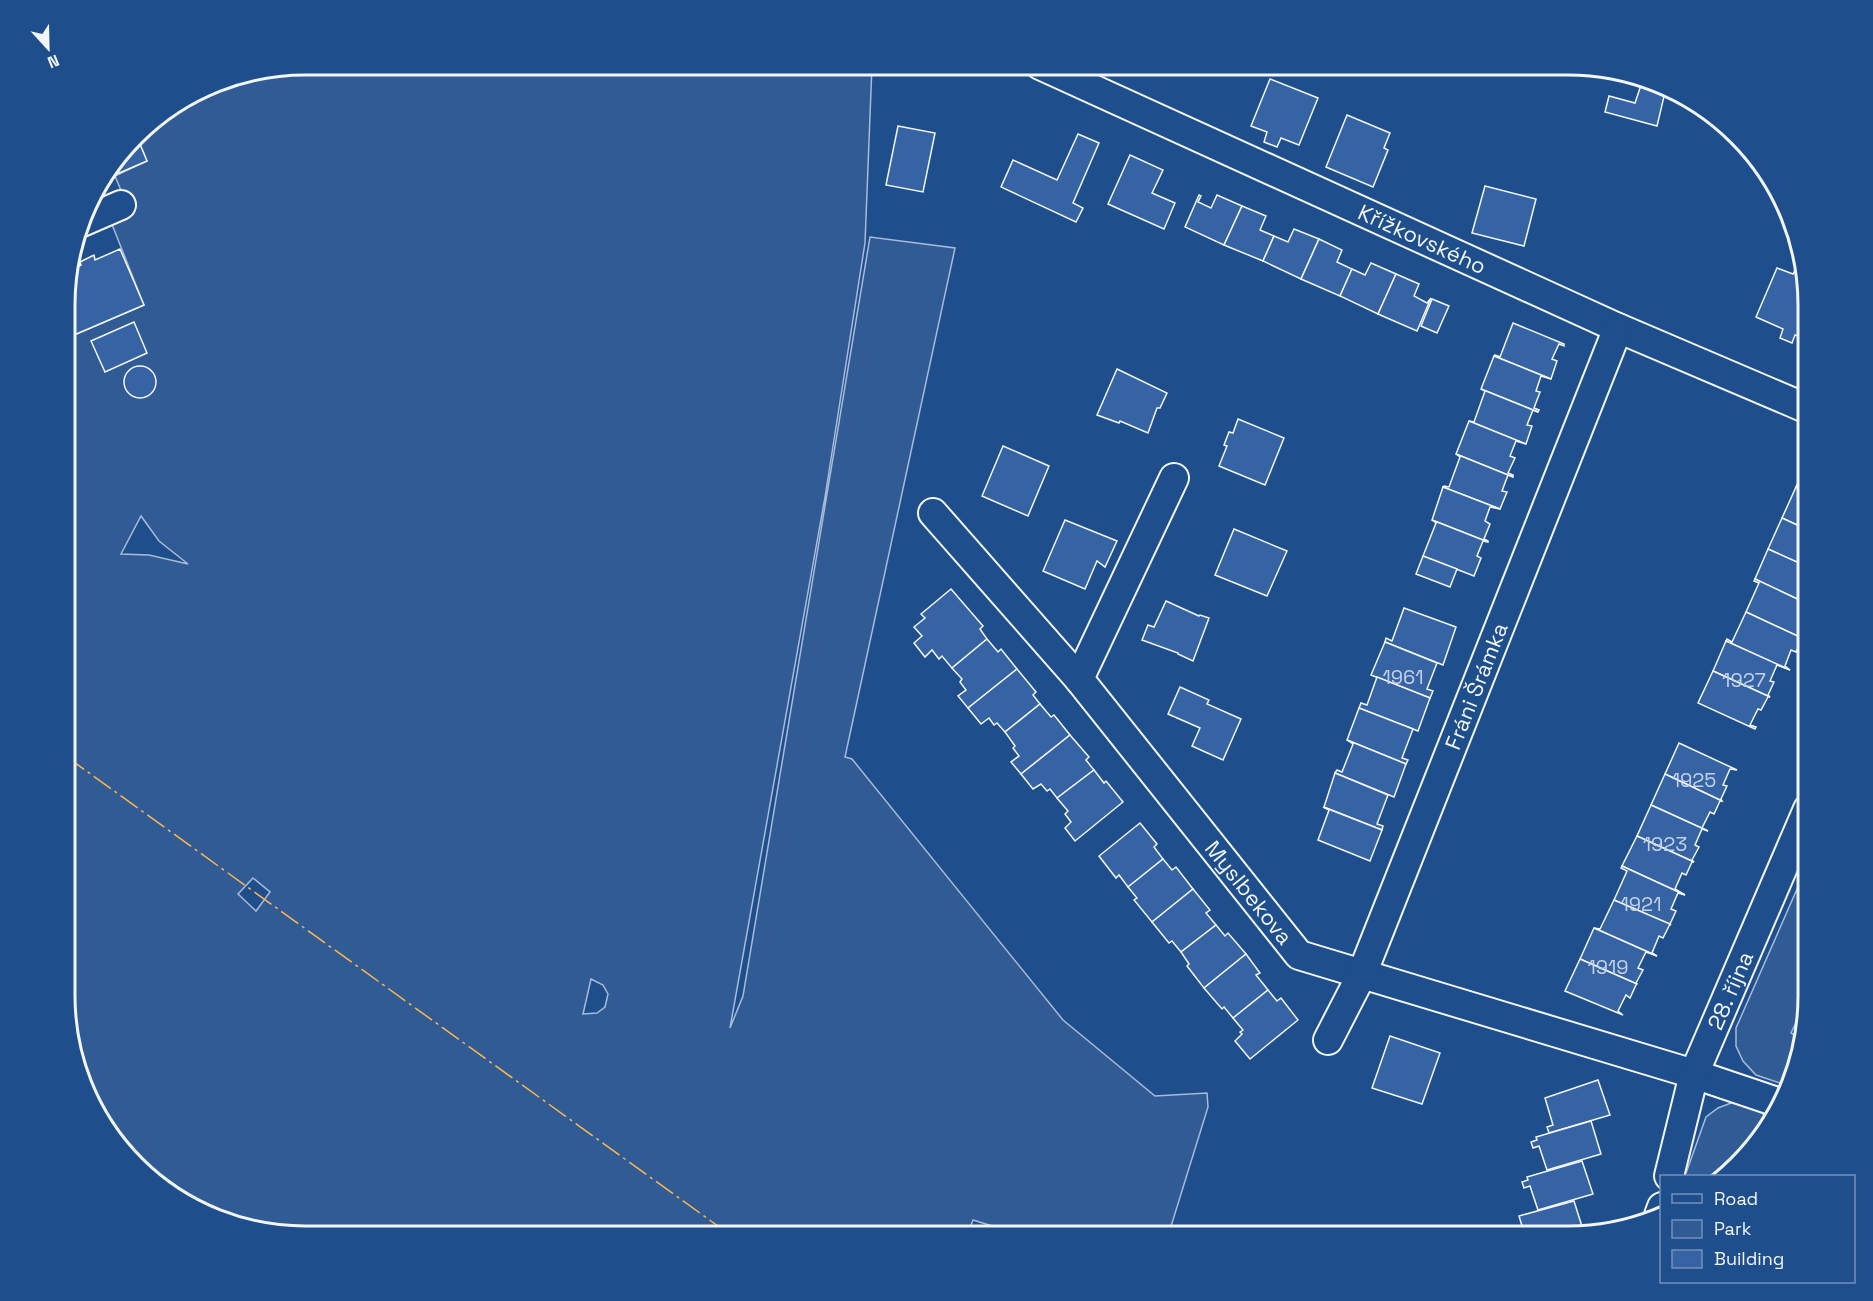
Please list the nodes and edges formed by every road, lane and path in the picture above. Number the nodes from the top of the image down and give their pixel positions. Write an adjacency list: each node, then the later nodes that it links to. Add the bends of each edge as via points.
1 (1062, 75): 4 (street, Křížkovského)
2 (121, 205): 3 (street)
3 (93, 217)
4 (1618, 328): 5 (street, Křížkovského); 10 (street, Fráni Šrámka)
5 (1798, 405)
6 (1174, 478): 8 (street)
7 (933, 513): 8 (street, Myslbekova)
8 (1079, 679): 10 (street, Myslbekova, via 1299,955)
9 (1798, 832): 12 (street, 28. října)
10 (1362, 974): 11 (street, Fráni Šrámka); 12 (street, Myslbekova)
11 (1328, 1040)
12 (1695, 1074): 13 (street, Myslbekova); 14 (street, 28. října)
13 (1773, 1100)
14 (1669, 1175)

